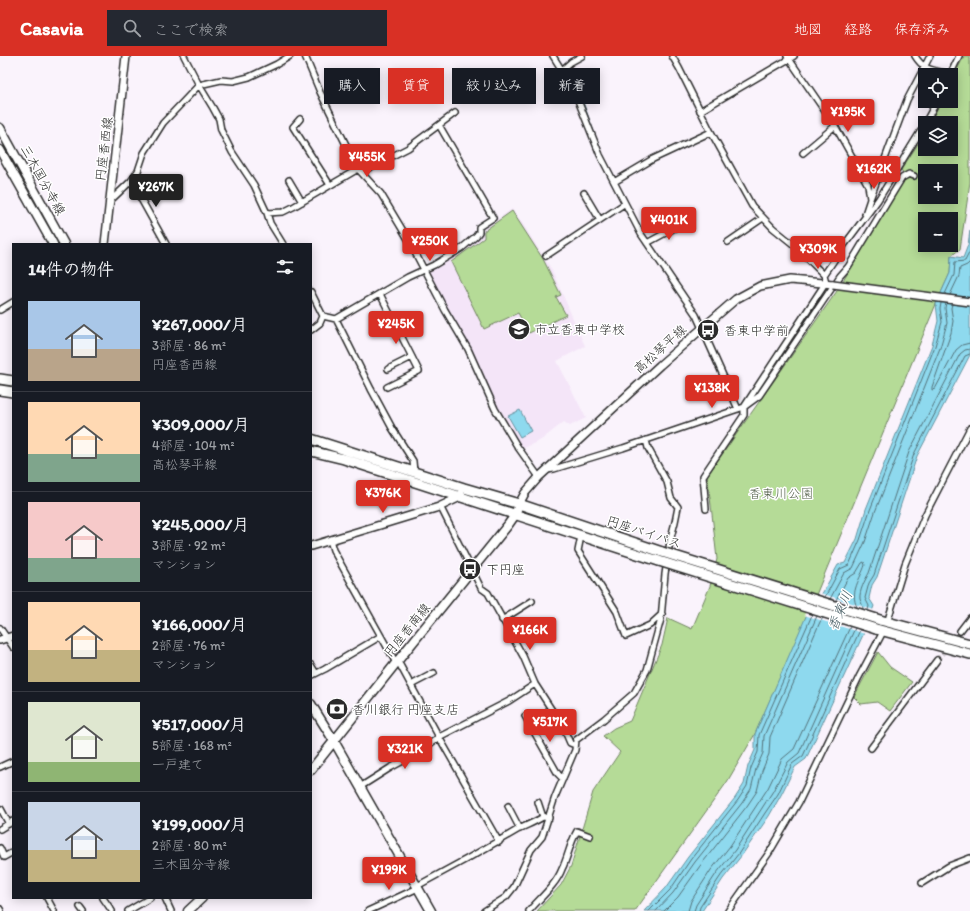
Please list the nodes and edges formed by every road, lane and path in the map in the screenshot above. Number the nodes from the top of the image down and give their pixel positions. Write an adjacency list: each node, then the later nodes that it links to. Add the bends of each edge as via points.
1 (126, 56): 38 (main road, 円座香西線)
2 (184, 56): 18 (street)
3 (290, 56): 18 (street, via 249,77)
4 (305, 56): 30 (street)
5 (554, 56): 14 (street)
6 (582, 56): 15 (street)
7 (672, 56): 20 (street)
8 (794, 56): 12 (street)
9 (915, 56): 13 (street)
10 (930, 56): 13 (street)
11 (959, 56): 17 (street)
12 (788, 58): 20 (street); 24 (street)
13 (924, 67): 16 (street); 37 (street, via 907,100)
14 (563, 68)
15 (565, 68)
16 (927, 68)
17 (953, 68)
18 (199, 85): 33 (street, via 163,122); 41 (street, via 219,119 221,130 232,152 254,185)
19 (579, 104): 34 (street)
20 (700, 111): 26 (street)
21 (454, 113): 23 (street)
22 (300, 119): 35 (street, via 293,127)
23 (439, 125): 30 (street, via 408,148 365,170); 54 (street, via 493,218 479,227 476,236 462,248)
24 (835, 126): 29 (street); 37 (street, via 868,186)
25 (0, 128): 48 (main road, 三木国分寺線)
26 (711, 132): 34 (street, via 653,159); 42 (street, via 752,206)
27 (918, 134): 43 (street)
28 (0, 150): 47 (main road, 三木国分寺線)
29 (803, 153)
30 (358, 169): 35 (street); 54 (street, via 381,194)
31 (914, 176): 72 (street, via 909,174 902,178 848,267 759,396)
32 (289, 180): 39 (street)
33 (131, 181): 38 (street); 50 (street)
34 (614, 182): 40 (street)
35 (330, 185): 39 (street)
36 (584, 194): 44 (street)
37 (870, 199): 43 (street)
38 (110, 202): 49 (main road, 円座香西線)
39 (302, 202): 41 (street, via 283,212)
40 (624, 204): 44 (street); 52 (street)
41 (267, 213): 51 (street, via 270,223)
42 (763, 218): 46 (street); 55 (street, via 804,254)
43 (864, 219): 55 (street, via 841,250)
44 (600, 220): 53 (street)
45 (682, 224): 52 (street)
46 (728, 242)
47 (52, 243)
48 (63, 243)
49 (105, 243)
50 (165, 243)
51 (283, 243)
52 (647, 243): 63 (street, via 696,315)
53 (546, 256)
54 (425, 270): 57 (street); 80 (street, via 468,349 495,409 516,446)
55 (828, 280): 58 (main road, 高松琴平線, bridge); 63 (main road, 高松琴平線, via 790,280 760,286 736,299); 72 (street)
56 (312, 294): 61 (street)
57 (380, 294): 62 (street); 65 (street)
58 (970, 302)
59 (12, 303): 60 (street)
60 (0, 310)
61 (323, 316): 62 (street); 64 (street, via 320,323)
62 (336, 319): 79 (street, via 371,390 413,461)
63 (701, 328): 73 (street); 78 (main road, 高松琴平線)
64 (312, 329)
65 (412, 356): 66 (street); 69 (street, via 419,371)
66 (388, 369)
67 (0, 380): 68 (highway)
68 (12, 381)
69 (387, 387)
70 (0, 390): 71 (highway)
71 (12, 392)
72 (744, 407): 73 (street); 85 (street, via 744,415 703,476)
73 (738, 409): 76 (street)
74 (970, 428): 95 (street, via 925,514)
75 (312, 439): 79 (highway, 円座バイパス)
76 (646, 440): 78 (street); 92 (street, via 667,482 671,498 678,507 667,561)
77 (312, 450): 82 (highway, 円座バイパス)
78 (547, 470): 80 (main road, 高松琴平線)
79 (414, 472): 81 (highway, 円座バイパス)
80 (540, 477): 83 (main road, 高松琴平線, via 525,493)
81 (464, 488): 82 (main road); 83 (highway, 円座バイパス)
82 (460, 497): 84 (main road); 86 (highway, 円座バイパス)
83 (519, 504): 86 (main road, 円座香南線); 95 (highway, 円座バイパス, bridge, via 662,552)
84 (440, 506): 88 (main road); 90 (street)
85 (706, 509)
86 (515, 515): 87 (highway, 円座バイパス); 90 (main road, 円座香南線)
87 (581, 536): 92 (street, via 578,551 617,612 626,636 650,625); 97 (highway, 円座バイパス, bridge)
88 (330, 540): 89 (main road); 99 (street, via 333,550)
89 (312, 546)
90 (472, 570): 94 (street, via 480,588 488,593); 104 (main road, 円座香南線)
91 (532, 601): 94 (street)
92 (662, 614): 113 (street, via 647,670 634,693 576,740)
93 (970, 618): 98 (street)
94 (502, 620): 107 (street, via 523,656)
95 (884, 621): 97 (street); 101 (highway, 円座バイパス)
96 (0, 628): 100 (street)
97 (879, 631): 102 (highway, 円座バイパス); 148 (street, via 799,802 769,853)
98 (960, 631)
99 (381, 636): 104 (street); 106 (street)
100 (7, 638)
101 (970, 644)
102 (970, 654)
103 (937, 660): 114 (street)
104 (396, 662): 108 (street); 112 (main road, 円座香南線)
105 (434, 673): 108 (street)
106 (313, 675)
107 (535, 684): 111 (street, via 509,701); 113 (street, via 570,743)
108 (411, 685): 111 (street)
109 (312, 706): 112 (main road)
110 (525, 716): 118 (street)
111 (439, 737): 119 (street, via 418,753); 128 (street)
112 (334, 741): 117 (main road, 円座香南線); 119 (main road)
113 (575, 745): 118 (street)
114 (871, 748)
115 (12, 761): 116 (street)
116 (0, 767)
117 (312, 769)
118 (563, 779): 123 (street)
119 (360, 787): 133 (main road)
120 (538, 802): 123 (street)
121 (508, 806): 125 (street)
122 (1, 809): 124 (street)
123 (546, 817): 125 (street); 146 (street, via 542,837 531,850 514,888 506,897)
124 (11, 822): 126 (street)
125 (520, 828): 128 (street)
126 (0, 829)
127 (590, 836): 147 (street, via 577,831 562,870)
128 (499, 842): 133 (street)
129 (0, 848): 130 (street, via 4,857)
130 (12, 853)
131 (970, 858): 132 (street, via 950,866)
132 (922, 883)
133 (417, 887): 144 (street); 145 (main road)
134 (48, 899): 139 (street)
135 (104, 899): 140 (street)
136 (148, 899): 141 (street)
137 (167, 899): 142 (street)
138 (201, 899): 143 (main road)
139 (54, 911)
140 (112, 911)
141 (128, 911)
142 (171, 911)
143 (188, 911)
144 (368, 911)
145 (431, 911)
146 (484, 911)
147 (529, 911)
148 (728, 911)

